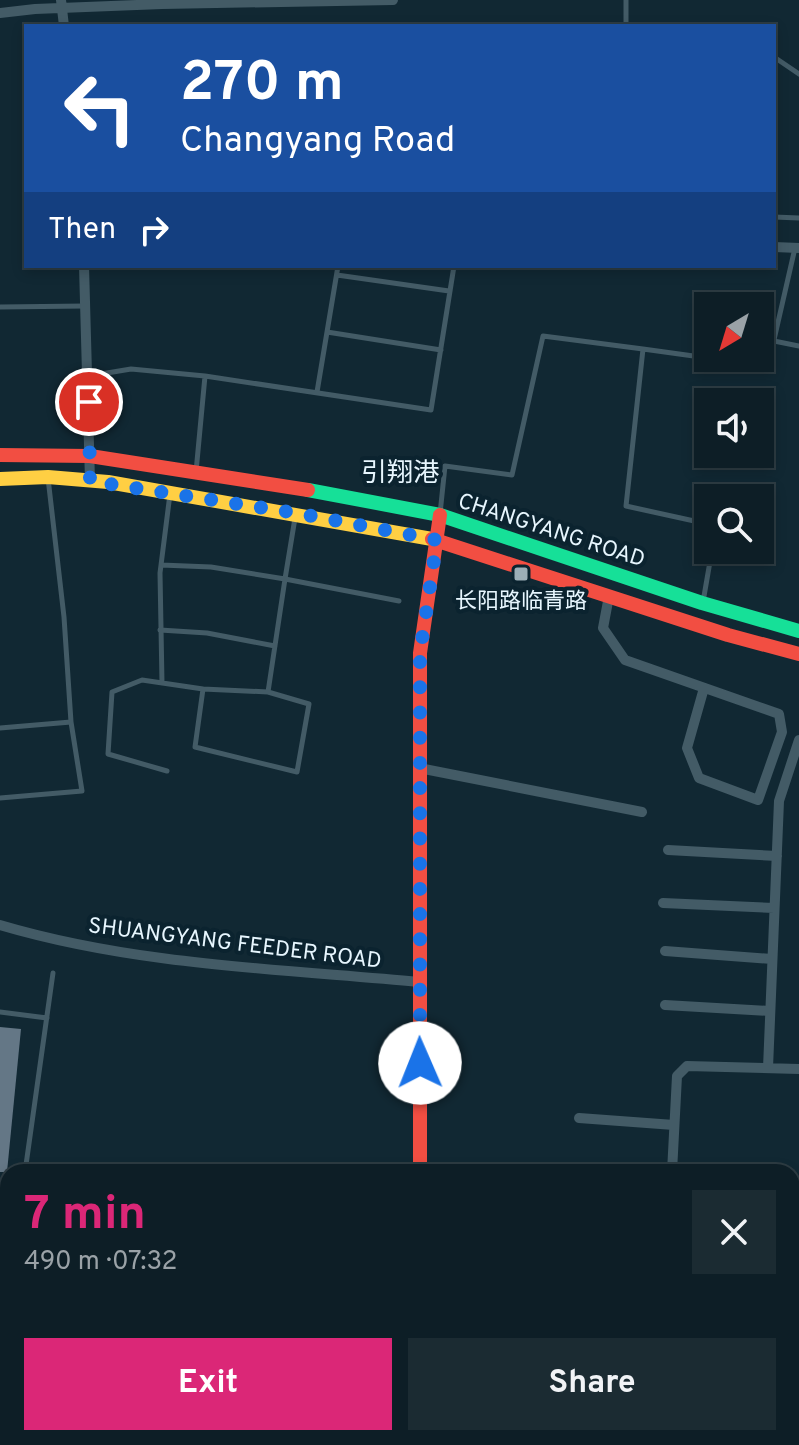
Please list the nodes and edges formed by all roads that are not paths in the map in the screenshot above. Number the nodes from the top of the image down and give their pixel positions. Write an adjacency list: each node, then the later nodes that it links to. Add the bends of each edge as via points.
1 (393, 0): 3 (street)
2 (626, 0): 6 (lane)
3 (162, 2): 4 (street)
4 (62, 5): 5 (street)
5 (0, 13)
6 (626, 24)
7 (776, 58): 8 (lane)
8 (799, 74)
9 (776, 217): 10 (lane)
10 (799, 218)
11 (776, 247): 12 (street)
12 (797, 248): 21 (lane)
13 (84, 268): 18 (street)
14 (338, 268): 16 (lane)
15 (454, 268): 17 (lane)
16 (337, 275): 17 (lane); 20 (lane)
17 (449, 291): 24 (lane)
18 (86, 306): 19 (lane); 26 (street)
19 (0, 307)
20 (327, 332): 24 (lane); 28 (lane)
21 (774, 341): 22 (lane)
22 (799, 346)
23 (643, 349): 25 (lane); 37 (lane, via 543,336 512,475 445,466); 38 (lane, via 626,506)
24 (441, 350): 28 (lane, via 431,410)
25 (694, 356)
26 (89, 376): 27 (lane, via 131,369); 30 (street)
27 (205, 376): 28 (lane); 31 (lane)
28 (317, 392)
29 (0, 455): 30 (main road, CHANGYANG ROAD)
30 (90, 456): 31 (main road, CHANGYANG ROAD); 34 (street)
31 (196, 472): 37 (main road, CHANGYANG ROAD)
32 (48, 477): 33 (main road, CHANGYANG ROAD); 34 (main road, CHANGYANG ROAD); 54 (lane)
33 (0, 479)
34 (90, 481): 35 (main road, CHANGYANG ROAD)
35 (170, 493): 36 (main road, CHANGYANG ROAD); 41 (lane)
36 (296, 513): 39 (main road, CHANGYANG ROAD); 42 (lane)
37 (440, 515): 39 (main road); 45 (main road, CHANGYANG ROAD)
38 (694, 521)
39 (437, 540): 43 (main road, CHANGYANG ROAD); 57 (main road, via 420,653)
40 (709, 564): 45 (lane)
41 (161, 565): 42 (lane); 46 (lane)
42 (285, 579): 44 (lane); 48 (lane)
43 (609, 596): 49 (main road, CHANGYANG ROAD); 51 (street, via 603,628 625,660)
44 (399, 601)
45 (702, 603): 47 (main road, CHANGYANG ROAD)
46 (160, 630): 48 (lane); 50 (lane)
47 (799, 631)
48 (275, 646): 53 (lane)
49 (799, 654)
50 (162, 683): 52 (lane); 58 (lane, via 142,680 112,692 108,754)
51 (704, 688): 51 (street, via 779,714 782,732 758,800 699,778 687,748)
52 (203, 689): 53 (lane); 53 (lane, via 195,747 297,772 309,704)
53 (268, 692)
54 (71, 722): 55 (lane); 59 (lane, via 82,791)
55 (0, 728)
56 (799, 740): 62 (street, via 779,801)
57 (419, 768): 60 (street); 69 (main road)
58 (167, 771)
59 (0, 798)
60 (642, 812)
61 (668, 850): 62 (street)
62 (777, 856): 64 (street)
63 (663, 903): 64 (street)
64 (774, 908): 67 (street)
65 (0, 925): 69 (street, SHUANGYANG FEEDER ROAD, via 146,955)
66 (665, 951): 67 (street)
67 (772, 959): 71 (street)
68 (53, 973): 73 (lane)
69 (419, 982): 79 (main road)
70 (665, 1005): 71 (street)
71 (770, 1011): 74 (street)
72 (0, 1012): 73 (lane)
73 (47, 1018): 78 (lane)
74 (768, 1068): 75 (street); 77 (street, via 687,1066 677,1076)
75 (799, 1069)
76 (579, 1118): 77 (street)
77 (674, 1125): 80 (street)
78 (26, 1164)
79 (420, 1164)
80 (672, 1164)

